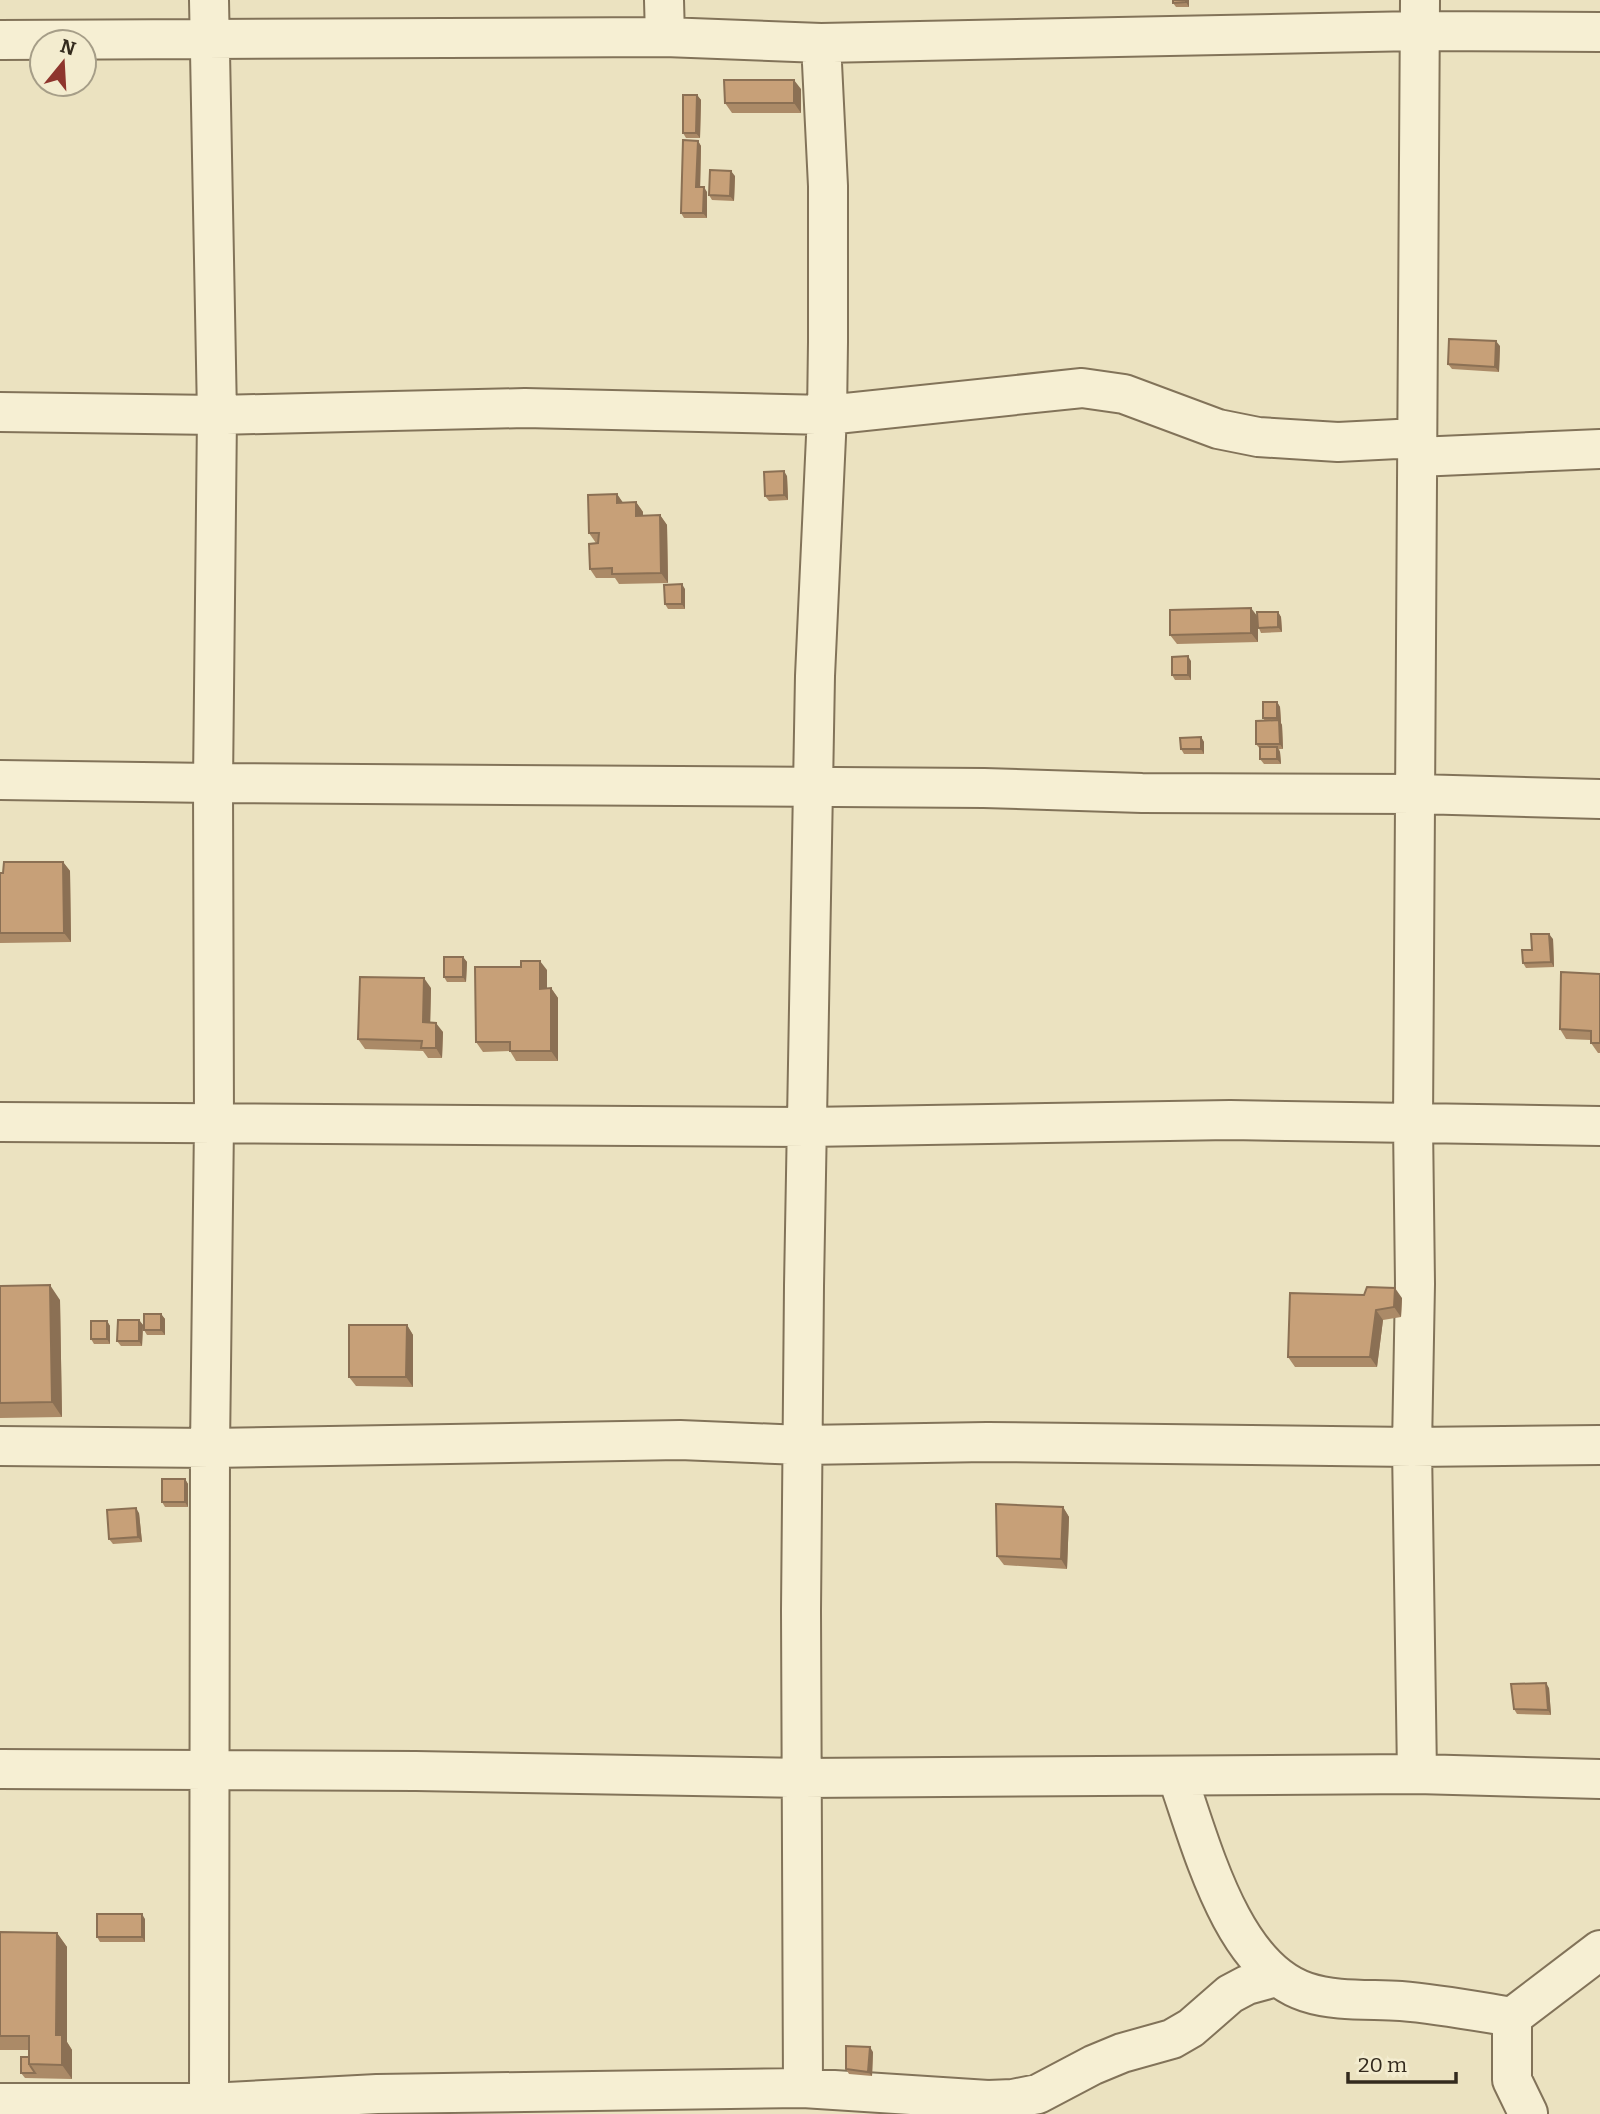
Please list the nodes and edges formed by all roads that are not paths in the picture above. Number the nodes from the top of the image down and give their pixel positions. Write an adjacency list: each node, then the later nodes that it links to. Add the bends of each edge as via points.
1 (209, 0): 5 (street)
2 (1419, 16): 4 (street); 7 (street); 11 (street)
3 (665, 18): 5 (street); 7 (street)
4 (1600, 32)
5 (208, 38): 6 (street); 9 (street)
6 (0, 40)
7 (821, 43): 10 (street, via 828,186)
8 (0, 411): 9 (street)
9 (218, 415): 10 (street, via 525,408); 14 (street)
10 (827, 415): 11 (street, via 1082,388 1124,394 1218,429 1258,437); 15 (street)
11 (1417, 448): 12 (street); 16 (street)
12 (1600, 449)
13 (0, 780): 14 (street)
14 (213, 783): 15 (street); 20 (street)
15 (813, 786): 16 (street); 22 (street)
16 (1416, 794): 17 (street); 19 (street)
17 (1600, 799)
18 (0, 1122): 20 (street)
19 (1413, 1124): 21 (street); 22 (street, via 1230,1120); 26 (street)
20 (214, 1125): 22 (street); 27 (street)
21 (1600, 1126)
22 (807, 1127): 24 (street)
23 (1600, 1444): 26 (street)
24 (802, 1445): 26 (street, via 987,1442); 27 (street, via 680,1440); 32 (street)
25 (0, 1446): 27 (street)
26 (1412, 1447): 30 (street)
27 (210, 1448): 29 (street)
28 (0, 1769): 29 (street)
29 (211, 1770): 32 (street); 38 (street)
30 (1417, 1774): 31 (street); 33 (street)
31 (1177, 1776): 32 (street); 35 (street, via 1221,1898 1244,1941)
32 (803, 1778): 37 (street)
33 (1600, 1779)
34 (1600, 1950): 36 (street)
35 (1276, 1977): 36 (street, via 1305,1992 1329,1997 1413,2002); 37 (street, via 1230,1994 1172,2039 1122,2053 1038,2094 988,2100)
36 (1512, 2017): 40 (street, via 1512,2080)
37 (803, 2088): 38 (street, via 377,2094)
38 (209, 2103): 39 (street)
39 (0, 2104)
40 (1528, 2113)

